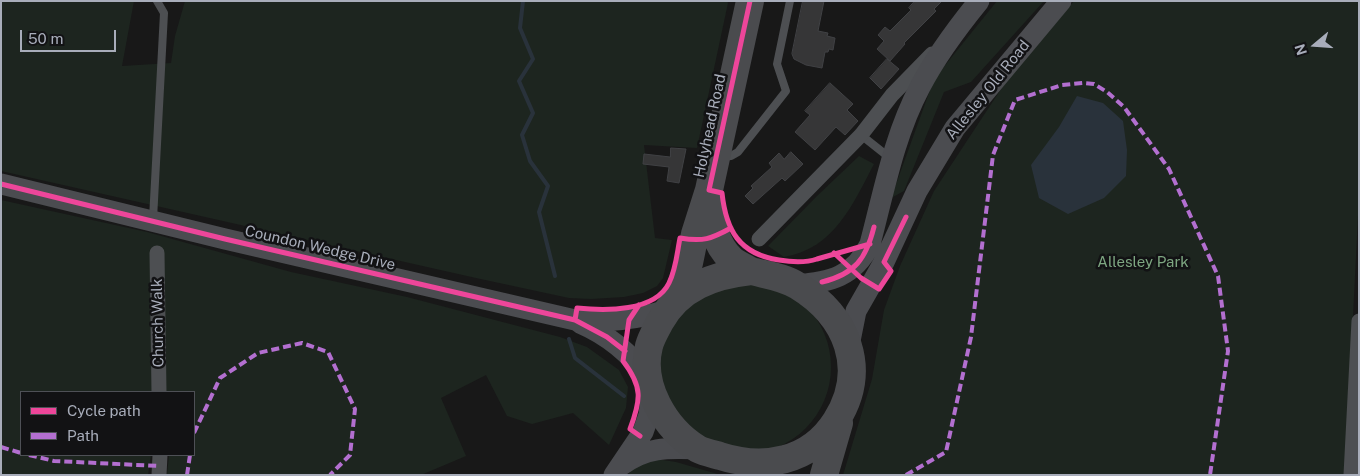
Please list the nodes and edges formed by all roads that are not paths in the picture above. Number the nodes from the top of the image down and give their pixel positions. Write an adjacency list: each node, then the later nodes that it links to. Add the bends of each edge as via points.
1 (157, 1): 12 (lane, via 164,13)
2 (750, 1): 8 (highway, Holyhead Road)
3 (790, 1): 8 (lane, via 777,64 786,91 738,152)
4 (978, 1): 6 (main road)
5 (1061, 1): 20 (main road, Allesley Old Road, via 955,128 917,191 884,262 856,311)
6 (960, 25): 7 (street, via 892,95); 9 (main road, via 936,58 920,88)
7 (861, 135): 9 (lane); 13 (street)
8 (716, 158): 11 (highway, Holyhead Road)
9 (892, 159): 16 (main road, via 870,244 856,266 838,278)
10 (1, 184): 12 (main road, Coundon Wedge Drive)
11 (709, 190): 15 (highway, Holyhead Road, via 712,227 721,248 732,260); 17 (highway, Holyhead Road, via 688,263)
12 (153, 221): 18 (main road, Coundon Wedge Drive)
13 (759, 239)
14 (157, 253): 23 (street, Church Walk)
15 (751, 271): 16 (highway); 17 (highway, via 712,279)
16 (796, 285): 20 (highway, via 830,311)
17 (671, 304): 18 (main road, Coundon Wedge Drive, via 629,320); 21 (highway, Holyhead Road, via 649,347)
18 (575, 320): 21 (main road, Coundon Wedge Drive, via 625,351 638,364)
19 (1359, 320): 22 (street)
20 (849, 346): 24 (highway, via 850,383)
21 (650, 385): 25 (highway, via 667,420); 28 (main road, via 649,415 644,432)
22 (1357, 385): 31 (street)
23 (159, 391)
24 (842, 412): 27 (highway, via 829,432 802,453); 30 (highway)
25 (699, 449): 27 (highway); 28 (main road, via 649,450)
26 (160, 456): 29 (street)
27 (743, 468)
28 (616, 471)
29 (159, 475)
30 (824, 475)
31 (1351, 475)

